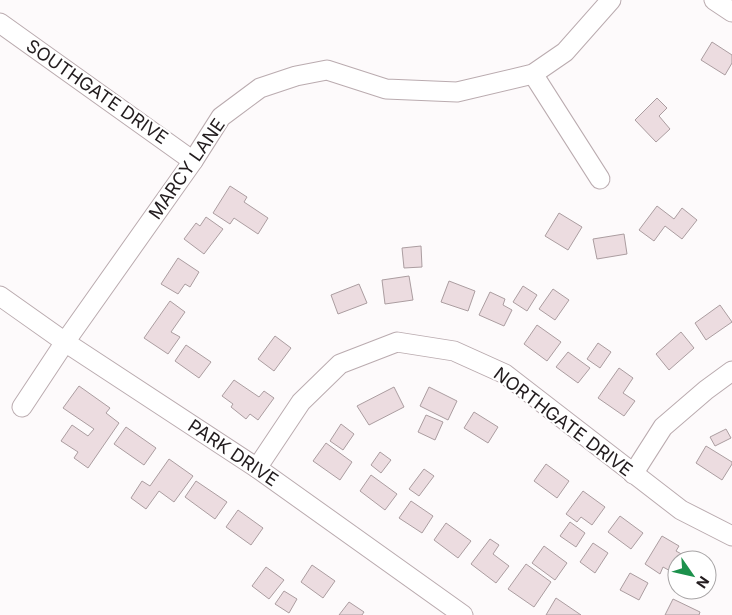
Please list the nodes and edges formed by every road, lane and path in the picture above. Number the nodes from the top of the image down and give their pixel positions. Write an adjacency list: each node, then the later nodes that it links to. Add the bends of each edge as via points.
1 (612, 0): 5 (street, MARCY LANE, via 565,52)
2 (714, 0): 3 (street)
3 (732, 12)
4 (0, 24): 6 (street, SOUTHGATE DRIVE)
5 (533, 74): 6 (street, MARCY LANE, via 457,92 386,89 327,70 296,76 260,88 221,117); 7 (street)
6 (193, 161): 9 (street, MARCY LANE)
7 (600, 179)
8 (0, 296): 9 (street, PARK DRIVE)
9 (65, 342): 11 (street, MARCY LANE); 12 (street, PARK DRIVE)
10 (732, 371): 13 (street, via 663,427)
11 (22, 407)
12 (257, 468): 13 (street, NORTHGATE DRIVE, via 301,402 340,364 397,342 454,351 505,374); 15 (street, PARK DRIVE)
13 (633, 474): 14 (street, NORTHGATE DRIVE, via 681,510)
14 (732, 536)
15 (462, 615)

